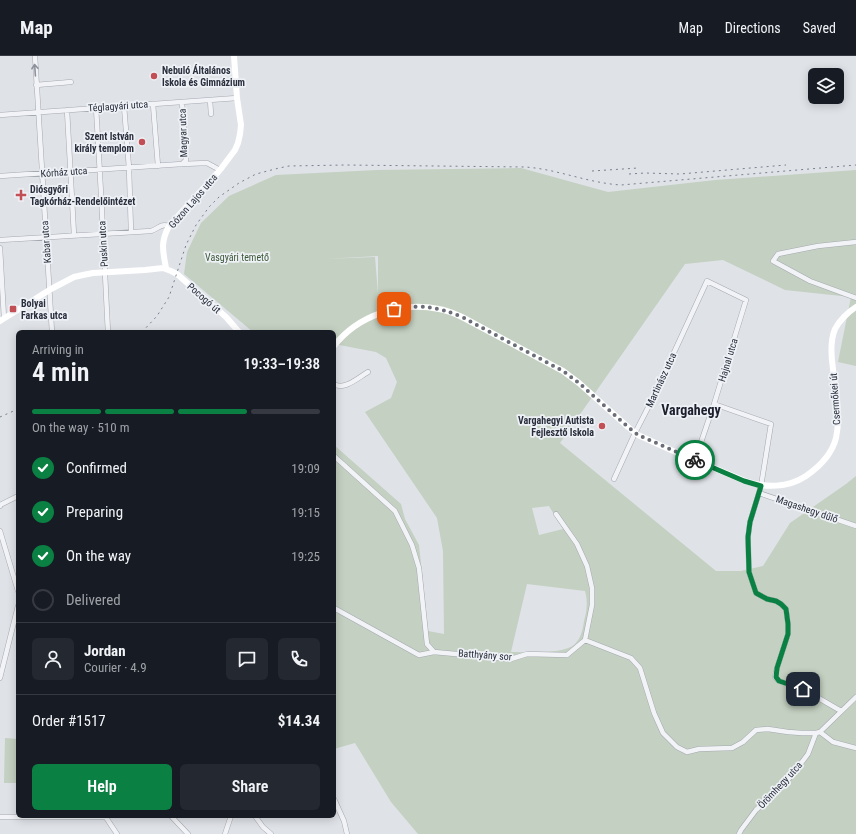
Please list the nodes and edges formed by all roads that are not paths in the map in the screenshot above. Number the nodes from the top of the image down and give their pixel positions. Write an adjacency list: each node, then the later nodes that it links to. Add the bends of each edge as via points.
1 (35, 56): 4 (street, Kabar utca, one-way to 1)
2 (234, 56): 5 (main road, Gózon Lajos utca)
3 (71, 82): 4 (street)
4 (36, 85): 12 (street, Kabar utca)
5 (236, 98): 6 (street, Téglagyári utca); 19 (main road, Gózon Lajos utca, via 241,125 238,143)
6 (210, 100): 7 (street, Téglagyári utca); 13 (street)
7 (182, 102): 8 (street, Téglagyári utca); 15 (street, Magyar utca, via 186,160)
8 (153, 104): 9 (street, Téglagyári utca); 16 (street)
9 (124, 106): 10 (street, Téglagyári utca); 17 (street)
10 (96, 108): 11 (street, Téglagyári utca); 18 (street, Puskin utca)
11 (67, 110): 12 (street, Téglagyári utca); 20 (street)
12 (38, 112): 14 (street, Téglagyári utca); 21 (street, Kabar utca)
13 (211, 114)
14 (0, 115)
15 (182, 164): 16 (street, Kórház utca); 19 (street, Kórház utca, via 207,164)
16 (158, 166): 17 (street, Kórház utca)
17 (129, 168): 18 (street, Kórház utca); 24 (street)
18 (100, 170): 20 (street, Kórház utca); 25 (street, Puskin utca)
19 (220, 170): 23 (main road, Gózon Lajos utca)
20 (71, 172): 21 (street, Kórház utca); 26 (street)
21 (42, 174): 22 (street, Kórház utca); 27 (street, Kabar utca)
22 (0, 176)
23 (169, 226): 24 (street, via 162,225 151,231); 31 (main road, Gózon Lajos utca, via 163,243)
24 (131, 232): 25 (street)
25 (103, 233): 26 (street); 32 (street, Puskin utca)
26 (74, 235): 27 (street)
27 (46, 237): 28 (street); 34 (street, Kabar utca)
28 (0, 240)
29 (856, 242): 35 (street, via 778,254 773,261 810,281)
30 (0, 248): 37 (street)
31 (166, 268): 32 (main road); 40 (main road, Pocogó út, via 226,317)
32 (104, 272): 34 (main road, via 74,277); 39 (street, Puskin utca)
33 (707, 281): 44 (street, Hajnal utca, via 746,300); 45 (street, Martinász utca)
34 (50, 290): 37 (main road); 38 (street, Kabar utca)
35 (856, 298)
36 (856, 308): 49 (main road, Csermőkei út, via 838,324 832,341 838,426 831,450 818,467 802,478 781,485)
37 (2, 320)
38 (52, 330)
39 (108, 330)
40 (237, 330)
41 (336, 344): 45 (main road, Csermőkei út, via 359,324 394,309 424,307 447,311 556,367 579,383)
42 (368, 372): 43 (street, via 346,386)
43 (336, 385)
44 (714, 404): 47 (street, Hajnal utca); 49 (street, via 771,424)
45 (635, 433): 47 (main road, Csermőkei út); 48 (street, Martinász utca)
46 (336, 458): 60 (street, via 395,511 412,544 419,568 427,644)
47 (695, 460): 49 (main road, Csermőkei út)
48 (614, 479)
49 (761, 486): 50 (street)
50 (759, 493): 54 (street, Magashegy dűlő); 64 (street, via 748,537 749,572 756,593 776,601 786,609 788,634 776,677 779,681 803,689)
51 (16, 497): 52 (street)
52 (0, 506)
53 (556, 514): 59 (street, via 577,544 587,566 592,588 592,604)
54 (856, 526)
55 (0, 531): 56 (street)
56 (16, 584)
57 (336, 609): 60 (street, Batthyány sor, via 419,655)
58 (16, 613): 61 (street)
59 (585, 640): 60 (street, Batthyány sor, via 567,655 527,654 511,659); 65 (street, via 631,658 640,668 662,732 677,747 687,752 732,748 756,730)
60 (434, 652)
61 (1, 668): 62 (street)
62 (0, 678)
63 (856, 697): 64 (street)
64 (841, 711): 65 (street)
65 (818, 732): 66 (street, via 833,742); 79 (street, Örömhegy utca, via 808,754 793,774 756,810)
66 (856, 748)
67 (336, 803): 78 (street)
68 (0, 817): 69 (street)
69 (16, 817)
70 (106, 818): 74 (street)
71 (173, 818): 75 (street)
72 (230, 818): 76 (street)
73 (257, 818): 77 (street)
74 (117, 834)
75 (188, 834)
76 (225, 834)
77 (271, 834)
78 (347, 834)
79 (739, 834)

